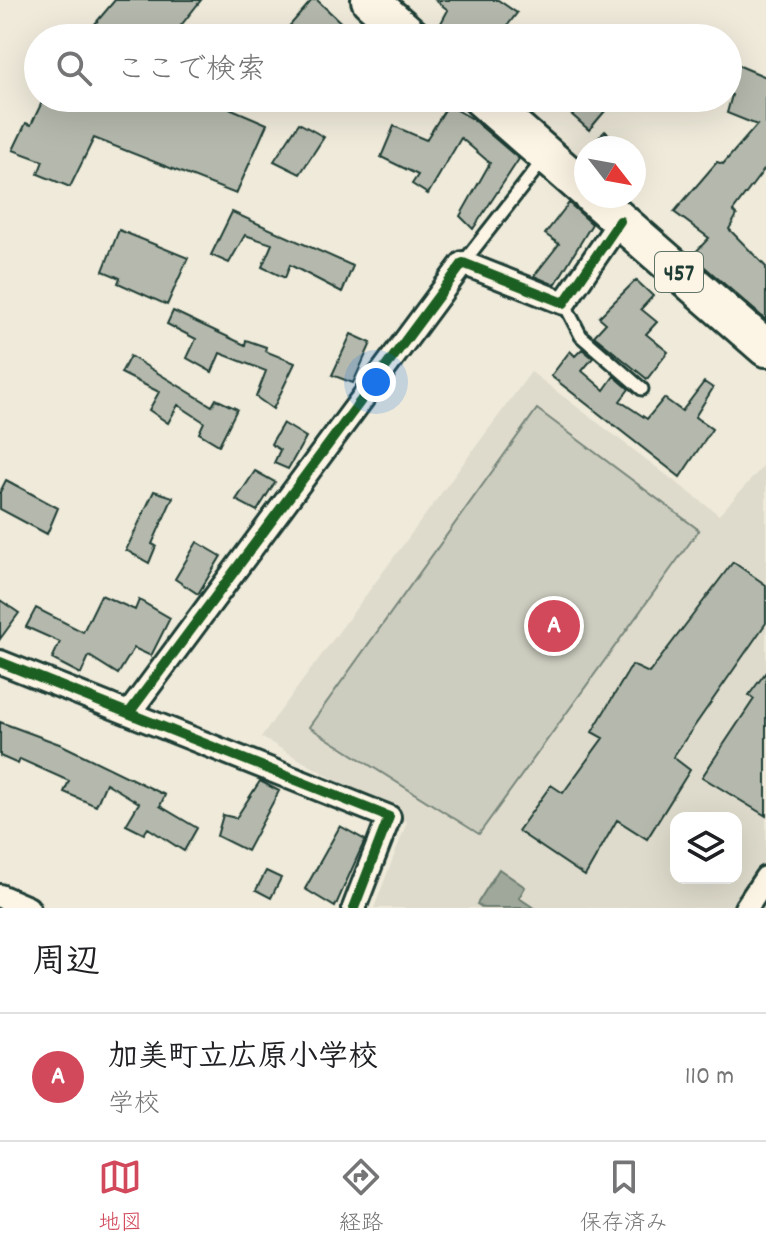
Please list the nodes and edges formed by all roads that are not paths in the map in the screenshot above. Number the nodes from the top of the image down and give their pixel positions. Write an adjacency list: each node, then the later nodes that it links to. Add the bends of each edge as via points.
1 (370, 0): 2 (highway)
2 (397, 24)
3 (497, 112): 4 (highway)
4 (546, 155): 5 (highway); 8 (lane)
5 (574, 180)
6 (605, 208): 7 (highway, 457)
7 (620, 221): 9 (street); 10 (highway, 457)
8 (463, 263): 9 (street); 13 (street)
9 (564, 303): 11 (lane, via 581,336)
10 (766, 348)
11 (642, 389)
12 (0, 662): 13 (street)
13 (129, 713): 17 (street, via 389,817)
14 (766, 878): 18 (street)
15 (0, 896): 16 (street)
16 (28, 908)
17 (354, 908)
18 (746, 908)

